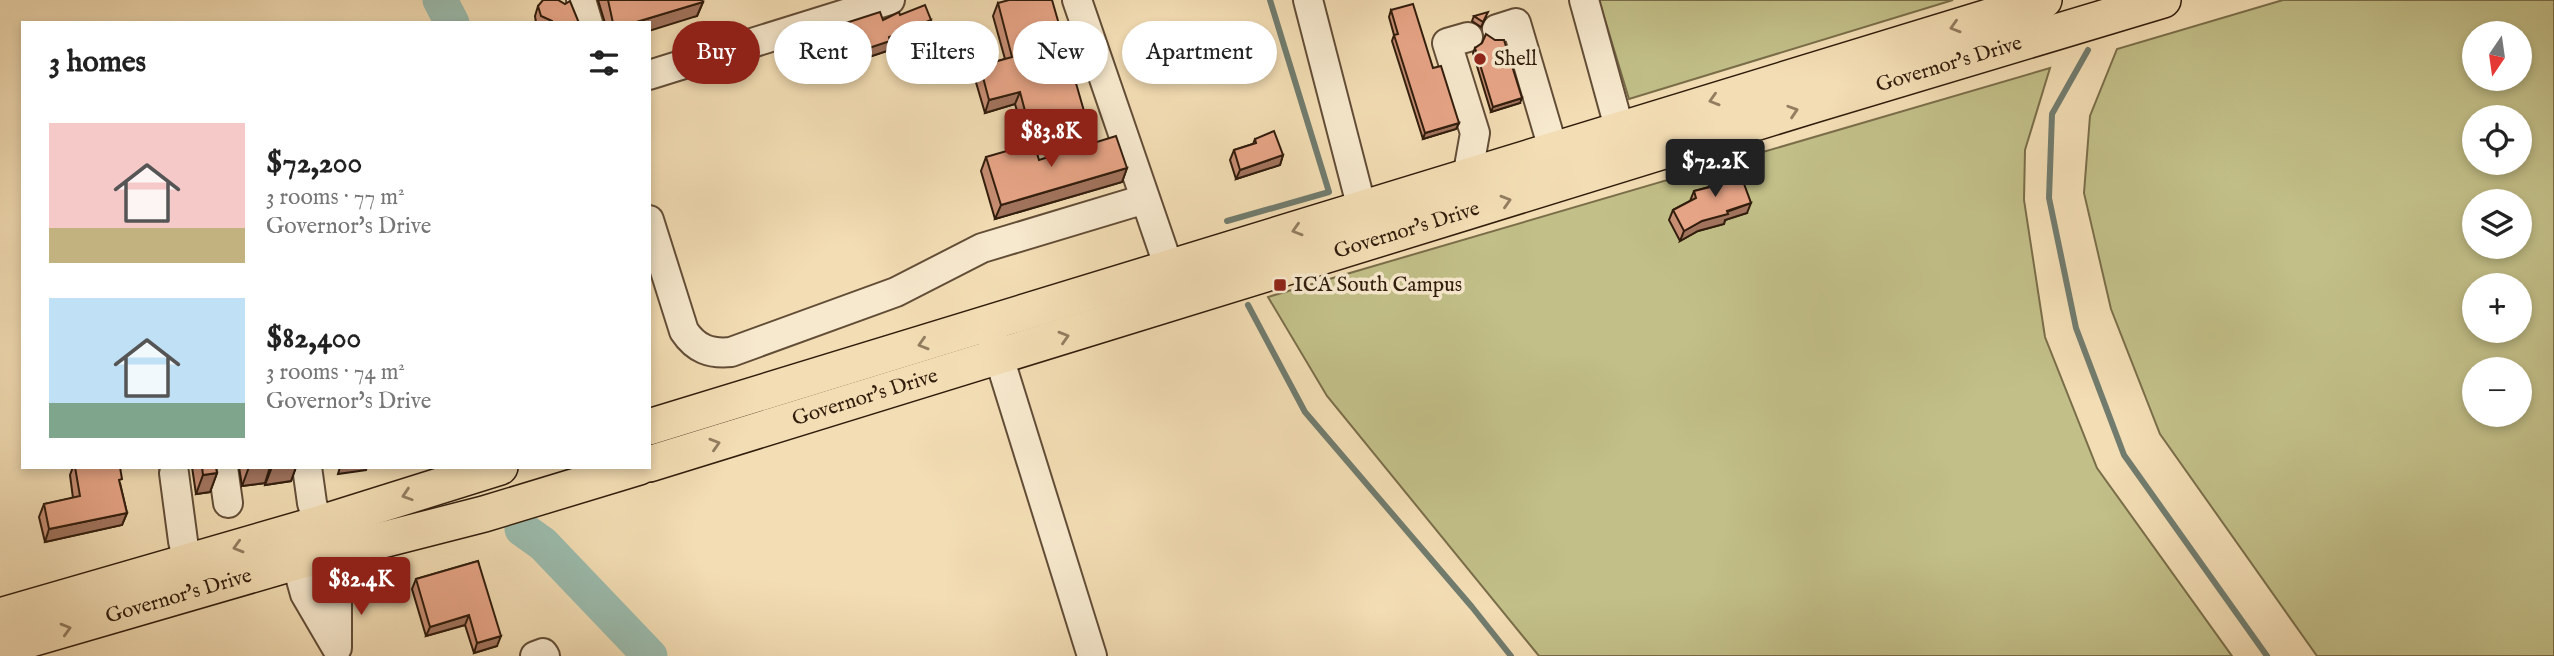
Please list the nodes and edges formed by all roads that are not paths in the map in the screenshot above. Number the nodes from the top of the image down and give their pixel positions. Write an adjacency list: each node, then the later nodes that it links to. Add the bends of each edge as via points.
1 (581, 0): 8 (street)
2 (890, 0): 11 (street)
3 (1077, 0): 17 (street)
4 (1308, 0): 19 (street)
5 (1584, 0): 12 (street)
6 (2044, 0): 12 (main road, Governor's Drive, one-way to 12)
7 (2147, 2): 14 (main road, Governor's Drive, one-way to 7)
8 (587, 21)
9 (1497, 29): 13 (street, via 1516,23 1527,95)
10 (1468, 37): 15 (street, via 1447,43 1479,109)
11 (651, 74)
12 (1620, 129): 13 (main road, Governor's Drive); 14 (street)
13 (1555, 150): 15 (main road, Governor's Drive); 16 (street)
14 (1629, 163): 16 (main road, Governor's Drive)
15 (1467, 178): 19 (main road, Governor's Drive)
16 (1563, 183): 19 (main road, Governor's Drive, one-way to 16)
17 (1145, 199): 18 (street, via 982,248 896,292 719,353 692,343 684,331); 20 (street)
18 (651, 226)
19 (1367, 226): 20 (main road, Governor's Drive)
20 (1174, 285): 21 (main road, Governor's Drive); 22 (main road, Governor's Drive, one-way to 20)
21 (988, 324): 22 (street); 23 (main road, Governor's Drive, one-way to 23)
22 (999, 357): 24 (main road, Governor's Drive, one-way to 22); 38 (street)
23 (651, 426)
24 (651, 463)
25 (223, 469): 30 (street)
26 (307, 469): 31 (street, via 312,503)
27 (633, 469): 31 (main road, Governor's Drive, via 484,514)
28 (486, 471): 31 (main road, Governor's Drive, one-way to 31)
29 (174, 473): 32 (street)
30 (228, 503)
31 (307, 543): 32 (main road, Governor's Drive); 35 (street, via 305,594)
32 (191, 577): 33 (main road, Governor's Drive); 34 (main road, Governor's Drive, one-way to 32)
33 (0, 616)
34 (0, 648)
35 (338, 652)
36 (535, 656): 37 (street)
37 (545, 656)
38 (1092, 656)

